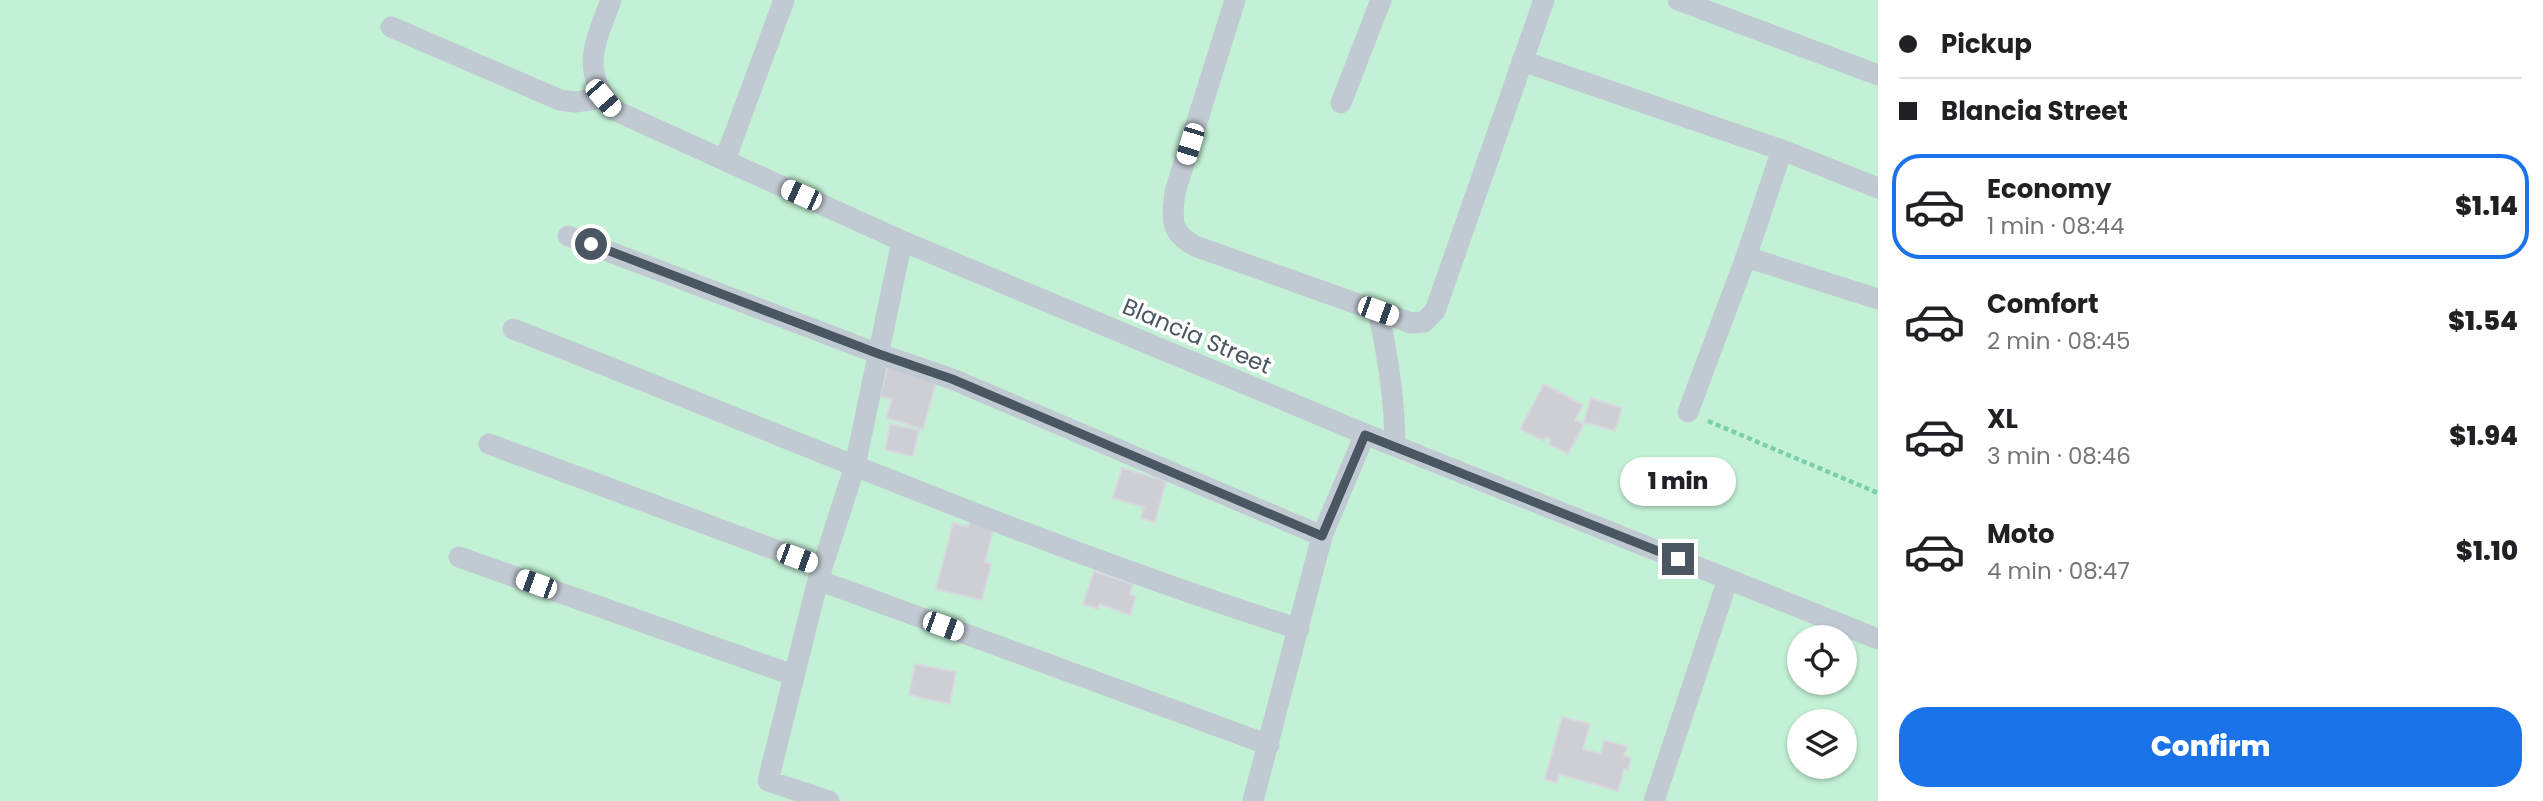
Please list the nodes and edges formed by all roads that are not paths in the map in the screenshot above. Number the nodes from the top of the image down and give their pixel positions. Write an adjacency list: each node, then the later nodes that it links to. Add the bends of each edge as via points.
1 (611, 0): 10 (street, via 593,52 592,68)
2 (784, 0): 13 (street)
3 (1235, 0): 19 (street, via 1175,192 1175,229 1195,246)
4 (1381, 0): 11 (street)
5 (1544, 0): 8 (street)
6 (1678, 0): 9 (street)
7 (391, 27): 10 (street, via 560,100)
8 (1522, 61): 12 (street); 19 (street, via 1436,311 1424,322 1411,323)
9 (1878, 75)
10 (603, 98): 13 (street, Blancia Street, via 614,110)
11 (1341, 103)
12 (1782, 150): 14 (street); 17 (street)
13 (724, 160): 16 (street, Blancia Street)
14 (1878, 188)
15 (568, 236): 21 (street)
16 (902, 241): 21 (street); 23 (street, Blancia Street)
17 (1746, 257): 18 (street); 22 (street)
18 (1878, 299)
19 (1378, 311): 25 (street, via 1390,368)
20 (513, 329): 26 (street)
21 (879, 354): 26 (street); 27 (street, via 952,379)
22 (1688, 412)
23 (1365, 435): 25 (street, Blancia Street); 27 (street)
24 (489, 444): 29 (street)
25 (1395, 446): 30 (street, Blancia Street)
26 (855, 466): 29 (street); 31 (street, via 1140,576)
27 (1322, 536): 31 (street)
28 (459, 557): 33 (street)
29 (820, 574): 33 (street); 34 (street)
30 (1728, 579): 32 (street, Blancia Street); 37 (street)
31 (1299, 629): 34 (street)
32 (1878, 639)
33 (793, 674): 35 (street, via 768,781)
34 (1269, 746): 36 (street)
35 (829, 801)
36 (1253, 801)
37 (1654, 801)

